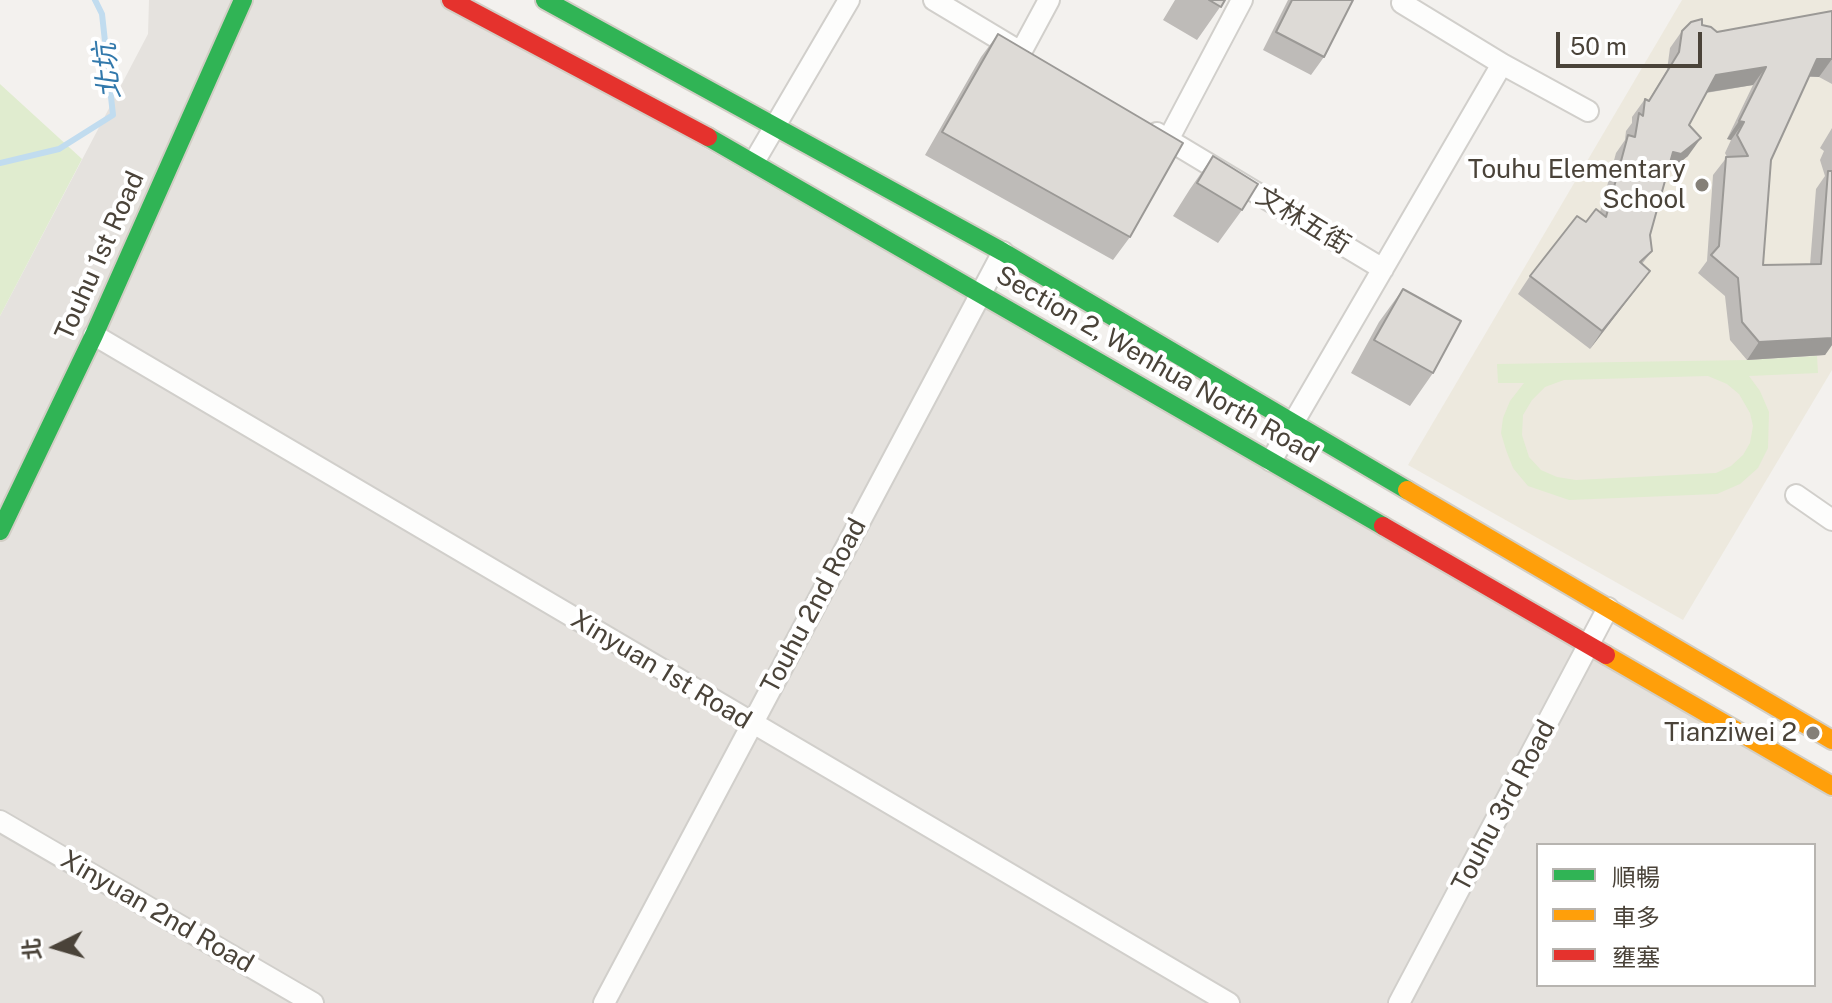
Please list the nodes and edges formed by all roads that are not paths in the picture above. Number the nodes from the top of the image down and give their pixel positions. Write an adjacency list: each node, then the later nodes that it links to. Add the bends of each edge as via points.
1 (243, 0): 18 (street, Touhu 1st Road)
2 (451, 0): 14 (street, Section 2, Wenhua North Road)
3 (545, 0): 12 (street, Section 2, Wenhua North Road)
4 (849, 0): 12 (street)
5 (934, 0): 6 (street, via 1028,56)
6 (1049, 0)
7 (1242, 0): 13 (street)
8 (1402, 3): 9 (street)
9 (1502, 64): 10 (street); 16 (street)
10 (1588, 111)
11 (1141, 124): 13 (street, 文林五街)
12 (775, 125): 14 (street); 15 (street, Section 2, Wenhua North Road)
13 (1168, 140): 16 (street, 文林五街)
14 (754, 162): 17 (street, Section 2, Wenhua North Road)
15 (1003, 252): 17 (street, Touhu 2nd Road); 19 (street, Section 2, Wenhua North Road)
16 (1383, 269): 19 (street)
17 (981, 293): 20 (street, Section 2, Wenhua North Road); 26 (street, Touhu 2nd Road)
18 (94, 335): 23 (street, Touhu 1st Road); 26 (street, Xinyuan 1st Road)
19 (1293, 424): 20 (street); 24 (street, Section 2, Wenhua North Road)
20 (1271, 461): 25 (street, Section 2, Wenhua North Road)
21 (1796, 495): 22 (street)
22 (1832, 520)
23 (0, 531)
24 (1608, 608): 25 (street, Touhu 3rd Road); 27 (street, Section 2, Wenhua North Road)
25 (1589, 645): 28 (street, Section 2, Wenhua North Road); 33 (street, Touhu 3rd Road)
26 (751, 723): 31 (street, Touhu 2nd Road); 32 (street, Xinyuan 1st Road)
27 (1832, 740)
28 (1832, 786)
29 (0, 821): 30 (street, Xinyuan 2nd Road)
30 (313, 1003)
31 (604, 1003)
32 (1229, 1003)
33 (1399, 1003)

